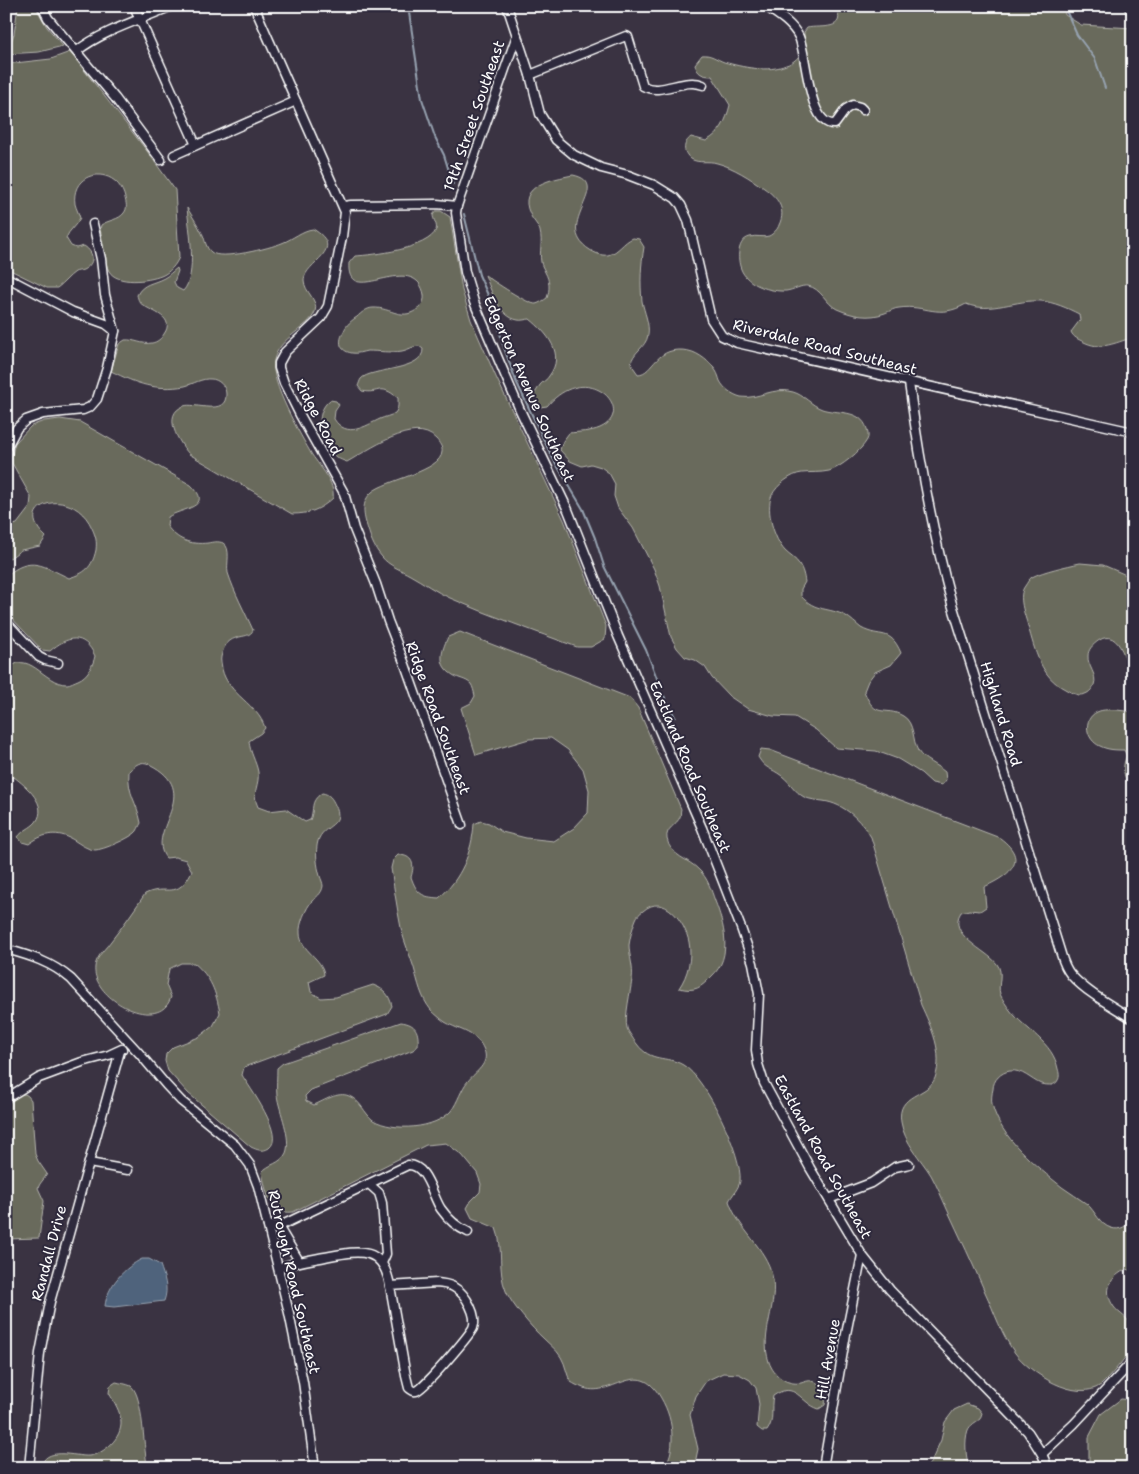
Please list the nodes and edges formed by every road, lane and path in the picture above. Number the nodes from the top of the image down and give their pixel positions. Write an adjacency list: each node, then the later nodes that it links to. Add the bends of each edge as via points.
1 (42, 6): 11 (street, via 48,18)
2 (134, 6): 9 (street)
3 (172, 6): 9 (street)
4 (254, 6): 14 (street)
5 (507, 6): 10 (street, Riverdale Road Southeast)
6 (765, 6): 15 (street, via 789,24 799,38 816,110 824,121 835,124 853,105)
7 (1128, 6): 8 (street)
8 (1133, 13)
9 (140, 20): 11 (street); 16 (street)
10 (517, 35): 12 (street, Riverdale Road Southeast); 20 (street, 19th Street Southeast)
11 (77, 51): 18 (street)
12 (530, 75): 13 (street, via 626,36 643,86 651,89 690,83); 24 (street, Riverdale Road Southeast, via 540,114 556,140 574,155 600,168 654,185 675,198 681,206 688,220 710,320 722,336 737,344)
13 (702, 85)
14 (296, 101): 16 (street); 19 (street)
15 (863, 110)
16 (196, 145): 17 (street)
17 (174, 155)
18 (161, 160)
19 (344, 206): 20 (street); 28 (street, Ridge Road, via 342,236 328,306 321,318 285,352 279,368 300,415 344,493)
20 (457, 206): 27 (street, Edgerton Avenue Southeast, via 465,272 474,302 520,410 568,510)
21 (93, 224): 23 (street, via 102,258 105,295)
22 (6, 276): 23 (street)
23 (115, 331): 26 (street, via 107,368 93,404 84,410 44,414 26,420 17,428)
24 (909, 383): 25 (street, Riverdale Road Southeast); 33 (street, Highland Road, via 939,555 1060,954 1072,976)
25 (1133, 432)
26 (6, 448)
27 (607, 609): 41 (street, Eastland Road Southeast, via 702,828 753,963 759,994 756,1050 760,1073)
28 (388, 621): 31 (street, Ridge Road Southeast)
29 (6, 622): 30 (street, via 39,657)
30 (58, 663)
31 (462, 825)
32 (6, 949): 34 (street, Rutrough Road Southeast, via 44,961 61,971)
33 (1133, 1018)
34 (129, 1043): 35 (street); 42 (street, Rutrough Road Southeast, via 181,1101 244,1155 256,1178)
35 (120, 1050): 36 (street, via 38,1078); 37 (street, Randall Drive)
36 (6, 1096)
37 (89, 1163): 39 (street); 52 (street, Randall Drive, via 50,1302 40,1353)
38 (909, 1164): 41 (street, via 895,1168 871,1184)
39 (128, 1170)
40 (369, 1184): 43 (street); 44 (street, via 408,1164 417,1166 422,1169 442,1211 454,1224); 47 (street, via 382,1203 386,1254)
41 (829, 1199): 45 (street, Eastland Road Southeast)
42 (268, 1226): 43 (street); 48 (street, Rutrough Road Southeast)
43 (278, 1226): 46 (street)
44 (468, 1232)
45 (862, 1256): 51 (street, Eastland Road Southeast, via 890,1290 1028,1432); 54 (street, Hill Avenue)
46 (299, 1261): 47 (street, via 359,1252); 48 (street)
47 (382, 1263): 49 (street)
48 (279, 1268): 53 (street, Rutrough Road Southeast, via 303,1382)
49 (390, 1286): 49 (street, via 451,1285 462,1293 474,1318 472,1330 418,1391 410,1388 406,1376)
50 (1133, 1361): 51 (street)
51 (1042, 1454): 55 (street, Eastland Road Southeast)
52 (29, 1468)
53 (315, 1468)
54 (823, 1468)
55 (1048, 1468)

